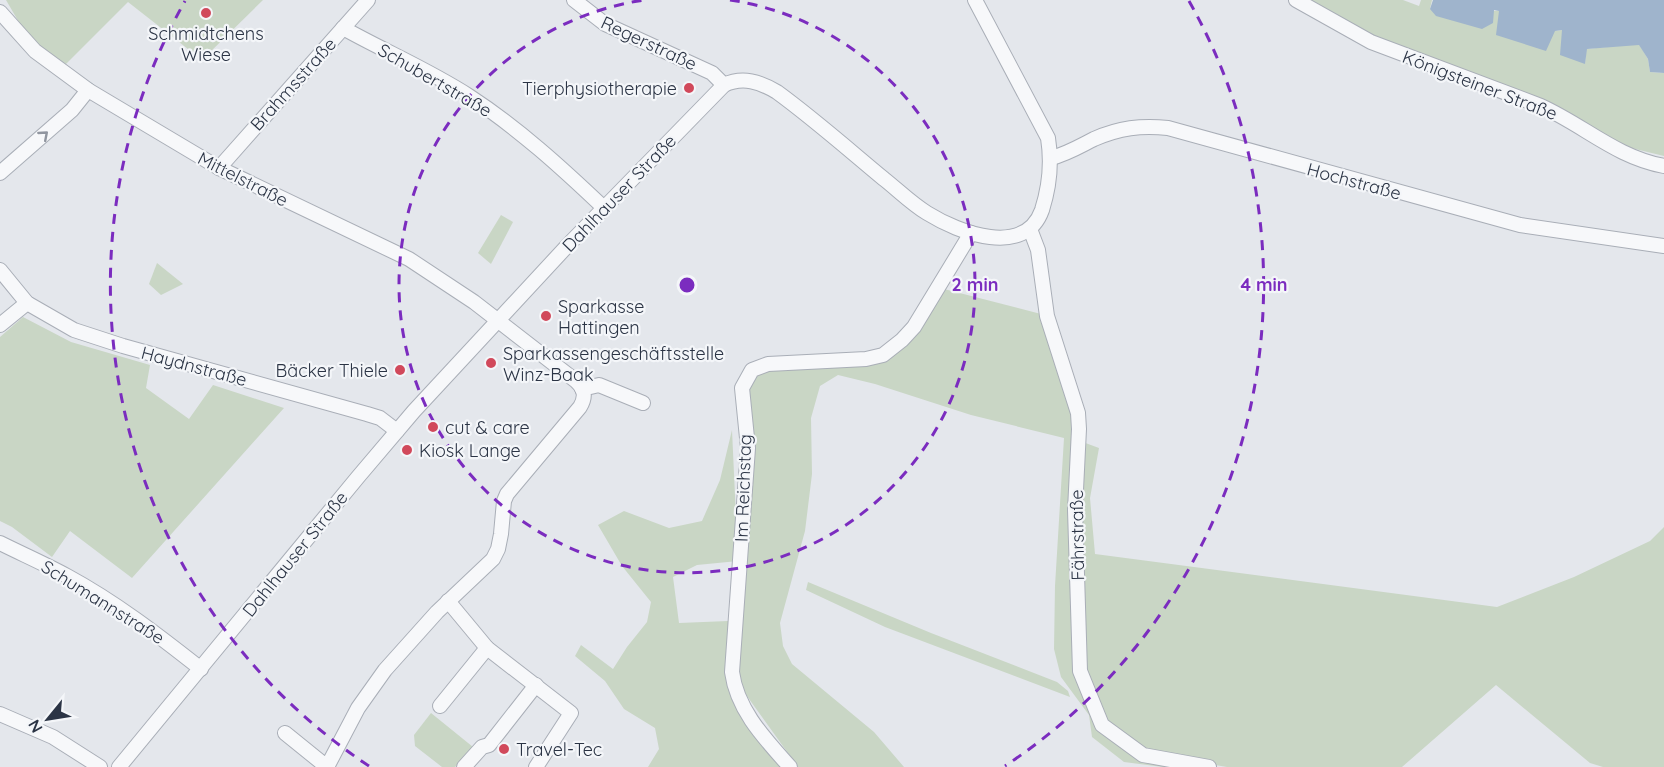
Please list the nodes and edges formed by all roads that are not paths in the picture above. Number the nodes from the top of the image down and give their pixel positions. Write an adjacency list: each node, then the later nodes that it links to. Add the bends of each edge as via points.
1 (368, 0): 6 (street, Brahmsstraße)
2 (574, 0): 7 (street, Regerstraße, via 605,24 712,73)
3 (975, 0): 9 (street, via 1048,138)
4 (1296, 0): 10 (street, Königsteiner Straße, via 1371,42 1541,106 1622,154)
5 (1, 15): 8 (street, Mittelstraße, via 35,51)
6 (343, 27): 11 (street, Brahmsstraße); 13 (street, Schubertstraße, via 459,90 496,115 560,166)
7 (724, 85): 13 (street, Dahlhauser Straße); 15 (street, via 745,80 777,92 920,208)
8 (88, 90): 11 (street, Mittelstraße); 12 (street, one-way to 8, via 72,110)
9 (1051, 158): 14 (street, via 1046,199); 16 (street, Hochstraße, via 1129,127 1168,128 1520,225)
10 (1664, 166)
11 (219, 168): 19 (street, Mittelstraße, via 409,259)
12 (0, 173)
13 (604, 208): 19 (street, Dahlhauser Straße)
14 (1030, 229): 15 (street, via 1001,237); 38 (street, Fährstraße, via 1038,250 1047,316 1078,413 1075,510 1080,671 1102,725 1143,755)
15 (970, 233): 37 (street, Im Reichstag, via 914,327 883,355 768,364 752,370 744,381 748,448 732,672 746,711)
16 (1664, 246)
17 (0, 270): 18 (street, Haydnstraße)
18 (27, 303): 20 (street); 23 (street, Haydnstraße, via 82,333 380,418)
19 (497, 321): 21 (street, Mittelstraße); 23 (street, Dahlhauser Straße)
20 (0, 325)
21 (582, 389): 22 (street, via 598,385); 25 (street, via 580,407 507,495 493,559)
22 (644, 403)
23 (397, 431): 27 (street, Dahlhauser Straße)
24 (0, 543): 27 (street, Schumannstraße, via 96,593)
25 (448, 601): 26 (street); 32 (street, via 385,670 362,703)
26 (487, 648): 28 (street); 29 (street)
27 (201, 669): 34 (street, Dahlhauser Straße)
28 (536, 685): 35 (street, via 489,745 482,747); 36 (street, via 571,713)
29 (440, 706)
30 (0, 714): 33 (street, via 53,737)
31 (285, 733): 32 (street, via 327,767)
32 (335, 764)
33 (100, 767)
34 (119, 767)
35 (464, 767)
36 (536, 767)
37 (790, 767)
38 (1209, 767)

